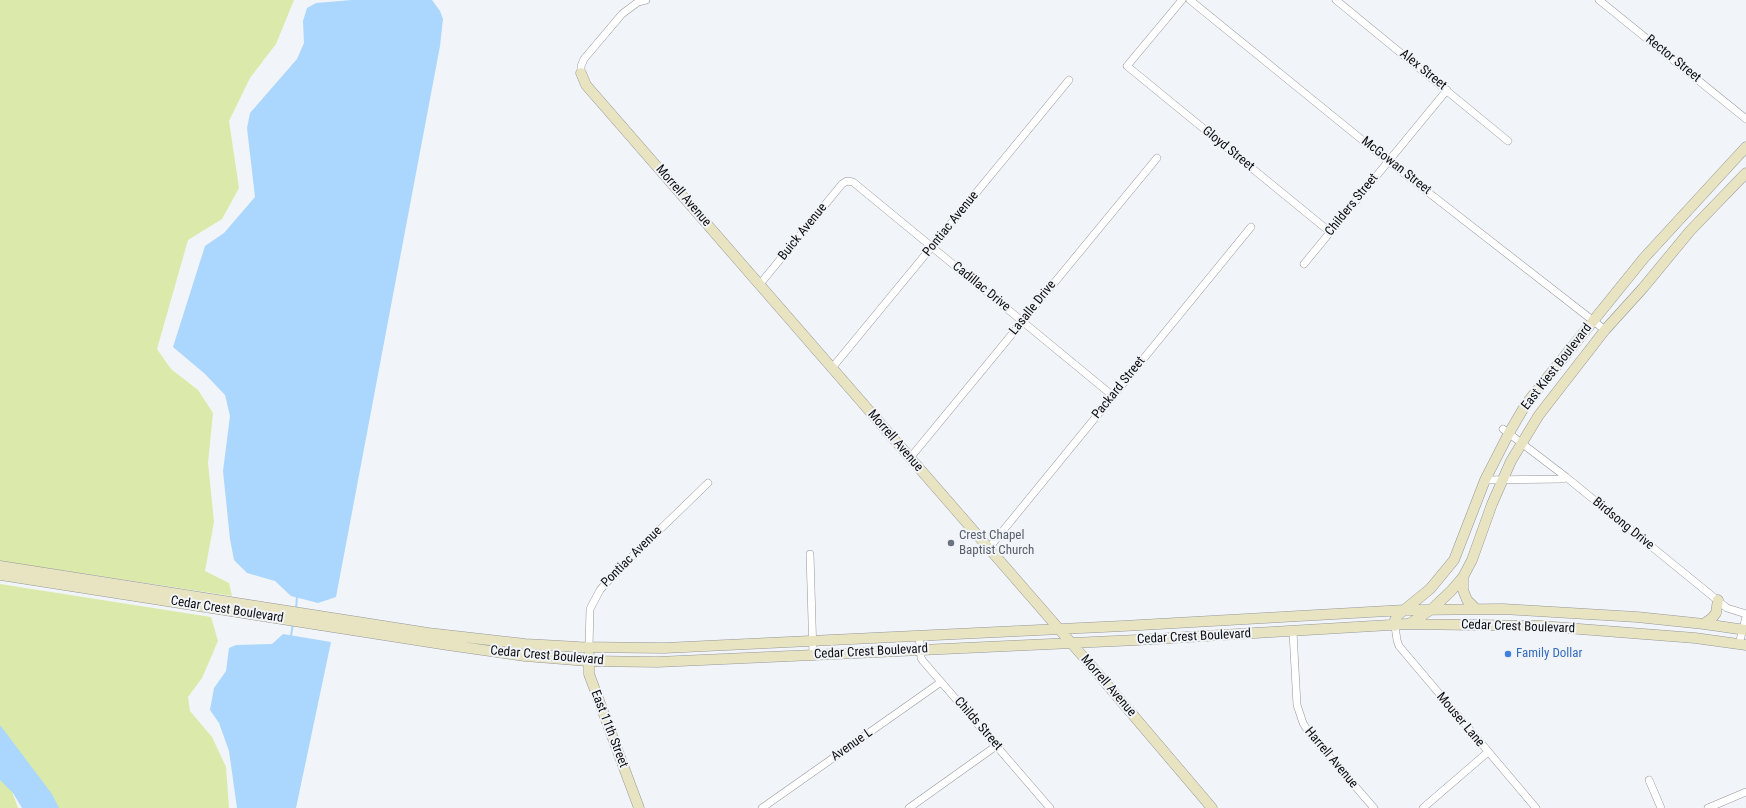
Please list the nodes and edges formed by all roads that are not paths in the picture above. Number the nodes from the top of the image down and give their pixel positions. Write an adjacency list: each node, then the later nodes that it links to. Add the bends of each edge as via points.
1 (646, 0): 6 (street, via 638,2 622,14 584,59)
2 (1182, 0): 19 (street, Gloyd Street, via 1127,66)
3 (1190, 0): 13 (street, McGowan Street)
4 (1336, 0): 8 (street, Alex Street)
5 (1598, 0): 9 (street, Rector Street)
6 (581, 73): 22 (main road, Morrell Avenue, via 586,85)
7 (1069, 80): 20 (street, Pontiac Avenue)
8 (1447, 90): 10 (street, Alex Street); 13 (street, Childers Street)
9 (1746, 119)
10 (1508, 141)
11 (1746, 147): 16 (main road, East Kiest Boulevard)
12 (1157, 158): 23 (street, Lasalle Drive)
13 (1388, 161): 19 (street, Childers Street); 24 (street, McGowan Street)
14 (1746, 173): 18 (main road, East Kiest Boulevard)
15 (847, 181): 20 (street, Cadillac Drive, via 852,182); 22 (street, Buick Avenue)
16 (1679, 219): 18 (main road); 24 (main road, East Kiest Boulevard)
17 (1251, 227): 27 (street, Packard Street)
18 (1690, 231): 25 (main road, East Kiest Boulevard)
19 (1330, 232): 21 (street, Childers Street)
20 (932, 247): 23 (street, Cadillac Drive); 26 (street, Pontiac Avenue)
21 (1304, 264)
22 (760, 284): 26 (main road, Morrell Avenue)
23 (1023, 321): 27 (street, Cadillac Drive); 30 (street, Lasalle Drive)
24 (1592, 321): 25 (street, McGowan Street); 28 (main road, East Kiest Boulevard)
25 (1605, 330): 29 (main road, East Kiest Boulevard)
26 (832, 368): 30 (main road, Morrell Avenue)
27 (1113, 396): 35 (street, Packard Street)
28 (1506, 431): 29 (street, Birdsong Drive); 32 (main road, East Kiest Boulevard)
29 (1521, 442): 31 (street, Birdsong Drive); 33 (main road, East Kiest Boulevard)
30 (910, 458): 35 (main road, Morrell Avenue)
31 (1566, 477): 33 (street); 40 (street, Birdsong Drive)
32 (1485, 480): 33 (street); 43 (main road, East Kiest Boulevard, via 1454,560 1430,589)
33 (1502, 480): 39 (main road, East Kiest Boulevard, via 1472,560)
34 (708, 483): 61 (street, Pontiac Avenue, via 600,590 590,609)
35 (988, 549): 53 (main road, Morrell Avenue)
36 (810, 554): 58 (street)
37 (0, 566): 57 (main road, Cedar Crest Boulevard)
38 (0, 575): 57 (main road, Cedar Crest Boulevard)
39 (1463, 577): 41 (main road, via 1463,590 1467,600); 44 (main road, East Kiest Boulevard)
40 (1718, 600): 47 (street, Birdsong Drive); 49 (main road, via 1716,613)
41 (1476, 609): 42 (main road, Cedar Crest Boulevard); 44 (main road, Cedar Crest Boulevard)
42 (1503, 609): 45 (main road, Cedar Crest Boulevard); 50 (main road)
43 (1405, 610): 44 (main road, Cedar Crest Boulevard); 46 (main road, Cedar Crest Boulevard); 51 (main road, East Kiest Boulevard, via 1398,614)
44 (1432, 610): 48 (main road, East Kiest Boulevard)
45 (1542, 612): 49 (main road, Cedar Crest Boulevard); 52 (main road)
46 (1293, 616): 53 (main road, Cedar Crest Boulevard); 55 (main road)
47 (1746, 616): 54 (street)
48 (1407, 624): 50 (main road, Cedar Crest Boulevard); 51 (main road, Cedar Crest Boulevard)
49 (1704, 624): 54 (main road, Cedar Crest Boulevard)
50 (1502, 625): 52 (main road, Cedar Crest Boulevard)
51 (1395, 626): 55 (main road, Cedar Crest Boulevard); 67 (street, Mouser Lane, via 1399,646)
52 (1541, 626): 60 (main road, Cedar Crest Boulevard, via 1688,637)
53 (1057, 628): 56 (main road, Cedar Crest Boulevard); 59 (main road, Morrell Avenue)
54 (1744, 630): 60 (street)
55 (1293, 632): 59 (main road, Cedar Crest Boulevard); 75 (street, Harrell Avenue, via 1297,705 1302,723)
56 (919, 635): 58 (main road, Cedar Crest Boulevard); 62 (street, Childs Street)
57 (427, 637): 61 (main road, Cedar Crest Boulevard); 64 (main road, Cedar Crest Boulevard, via 525,656)
58 (812, 640): 61 (main road, Cedar Crest Boulevard, via 664,648); 63 (street)
59 (1071, 643): 62 (main road, Cedar Crest Boulevard); 74 (main road, Morrell Avenue)
60 (1742, 645)
61 (589, 647): 64 (main road, East 11th Street)
62 (920, 650): 63 (main road, Cedar Crest Boulevard); 65 (street, Childs Street, via 923,662)
63 (813, 655): 64 (main road, Cedar Crest Boulevard, via 657,662)
64 (588, 661): 70 (main road, East 11th Street, via 589,674 597,698)
65 (941, 682): 66 (street, Childs Street); 71 (street, Avenue L)
66 (996, 746): 72 (street); 73 (street, Childs Street)
67 (1488, 752): 76 (street); 77 (street, Mouser Lane)
68 (1650, 780): 78 (street)
69 (1746, 792): 79 (street)
70 (639, 808)
71 (762, 808)
72 (909, 808)
73 (1050, 808)
74 (1212, 808)
75 (1374, 808)
76 (1424, 808)
77 (1536, 808)
78 (1661, 808)
79 (1708, 808)

